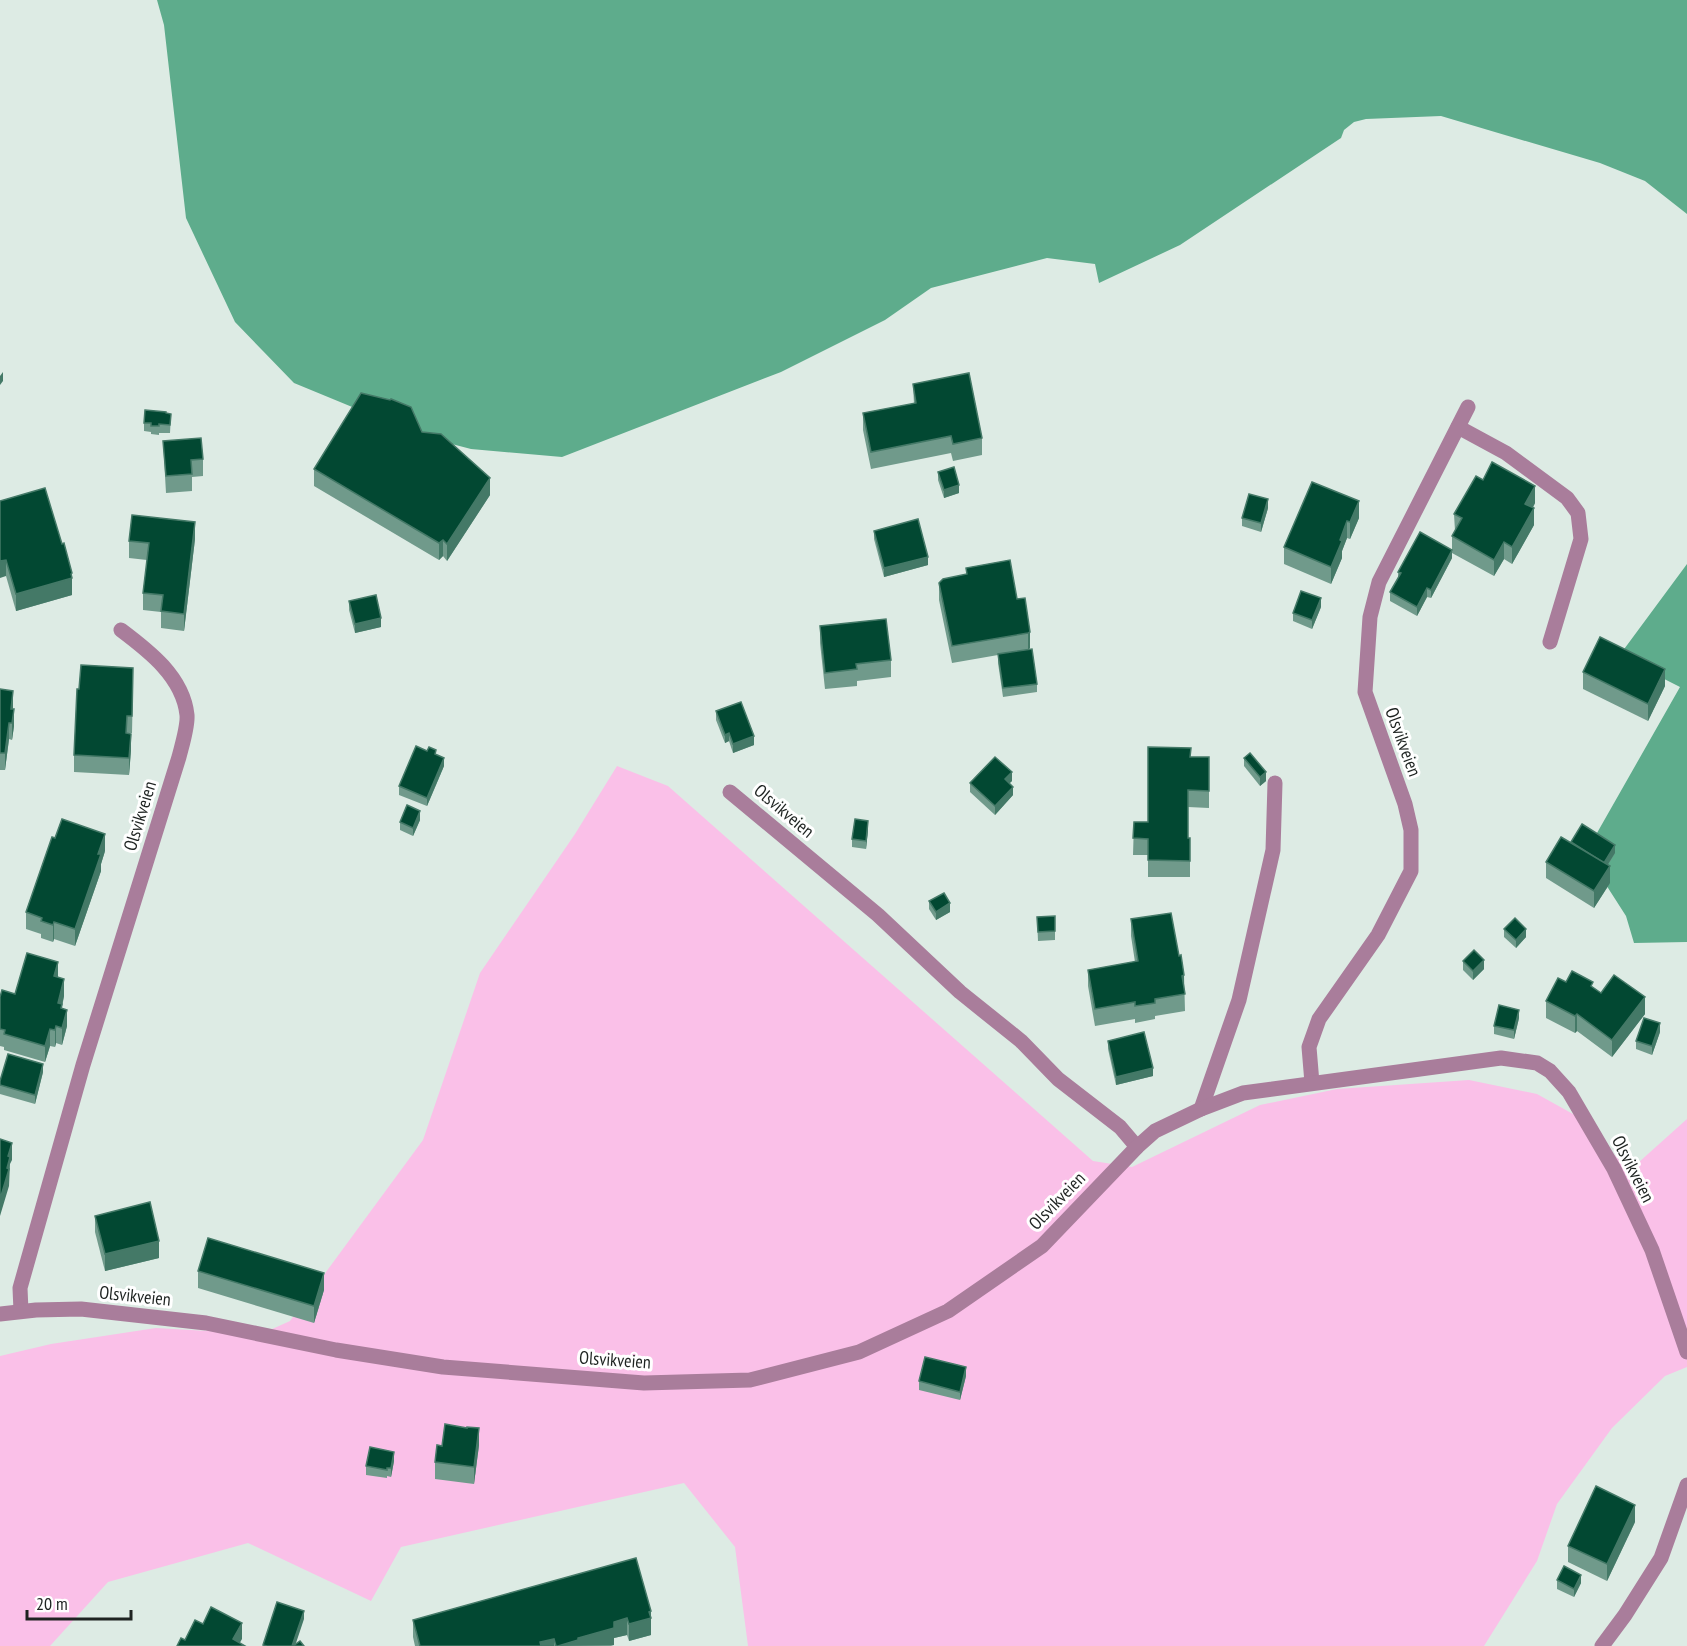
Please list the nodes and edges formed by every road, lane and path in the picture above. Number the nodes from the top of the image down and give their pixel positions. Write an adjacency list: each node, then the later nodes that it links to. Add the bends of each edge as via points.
1 (1468, 407): 2 (street, Olsvikveien)
2 (1458, 426): 4 (street, via 1506,453 1567,498 1578,513 1581,539); 7 (street, Olsvikveien, via 1379,582 1370,617 1365,692 1405,804 1411,830 1411,871 1378,935 1319,1019 1309,1047)
3 (121, 630): 10 (street, Olsvikveien, via 148,650 178,684 187,716 179,757 67,1120 21,1288)
4 (1550, 642)
5 (1275, 783): 8 (street, via 1273,850 1239,1000)
6 (729, 792): 9 (street, Olsvikveien, via 878,915 960,992 1021,1041 1058,1079 1120,1127)
7 (1312, 1083): 8 (street, Olsvikveien, via 1243,1093); 12 (street, Olsvikveien, via 1501,1058 1537,1063 1550,1071 1569,1092 1618,1179 1652,1250)
8 (1201, 1109): 9 (street, Olsvikveien, via 1155,1131)
9 (1137, 1147): 10 (street, Olsvikveien, via 1042,1246 948,1311 859,1353 750,1380 644,1383 443,1367 206,1323 81,1309)
10 (21, 1311): 11 (street, Olsvikveien)
11 (0, 1314)
12 (1687, 1352)
13 (1687, 1485): 14 (street, via 1661,1558)
14 (1602, 1646)

